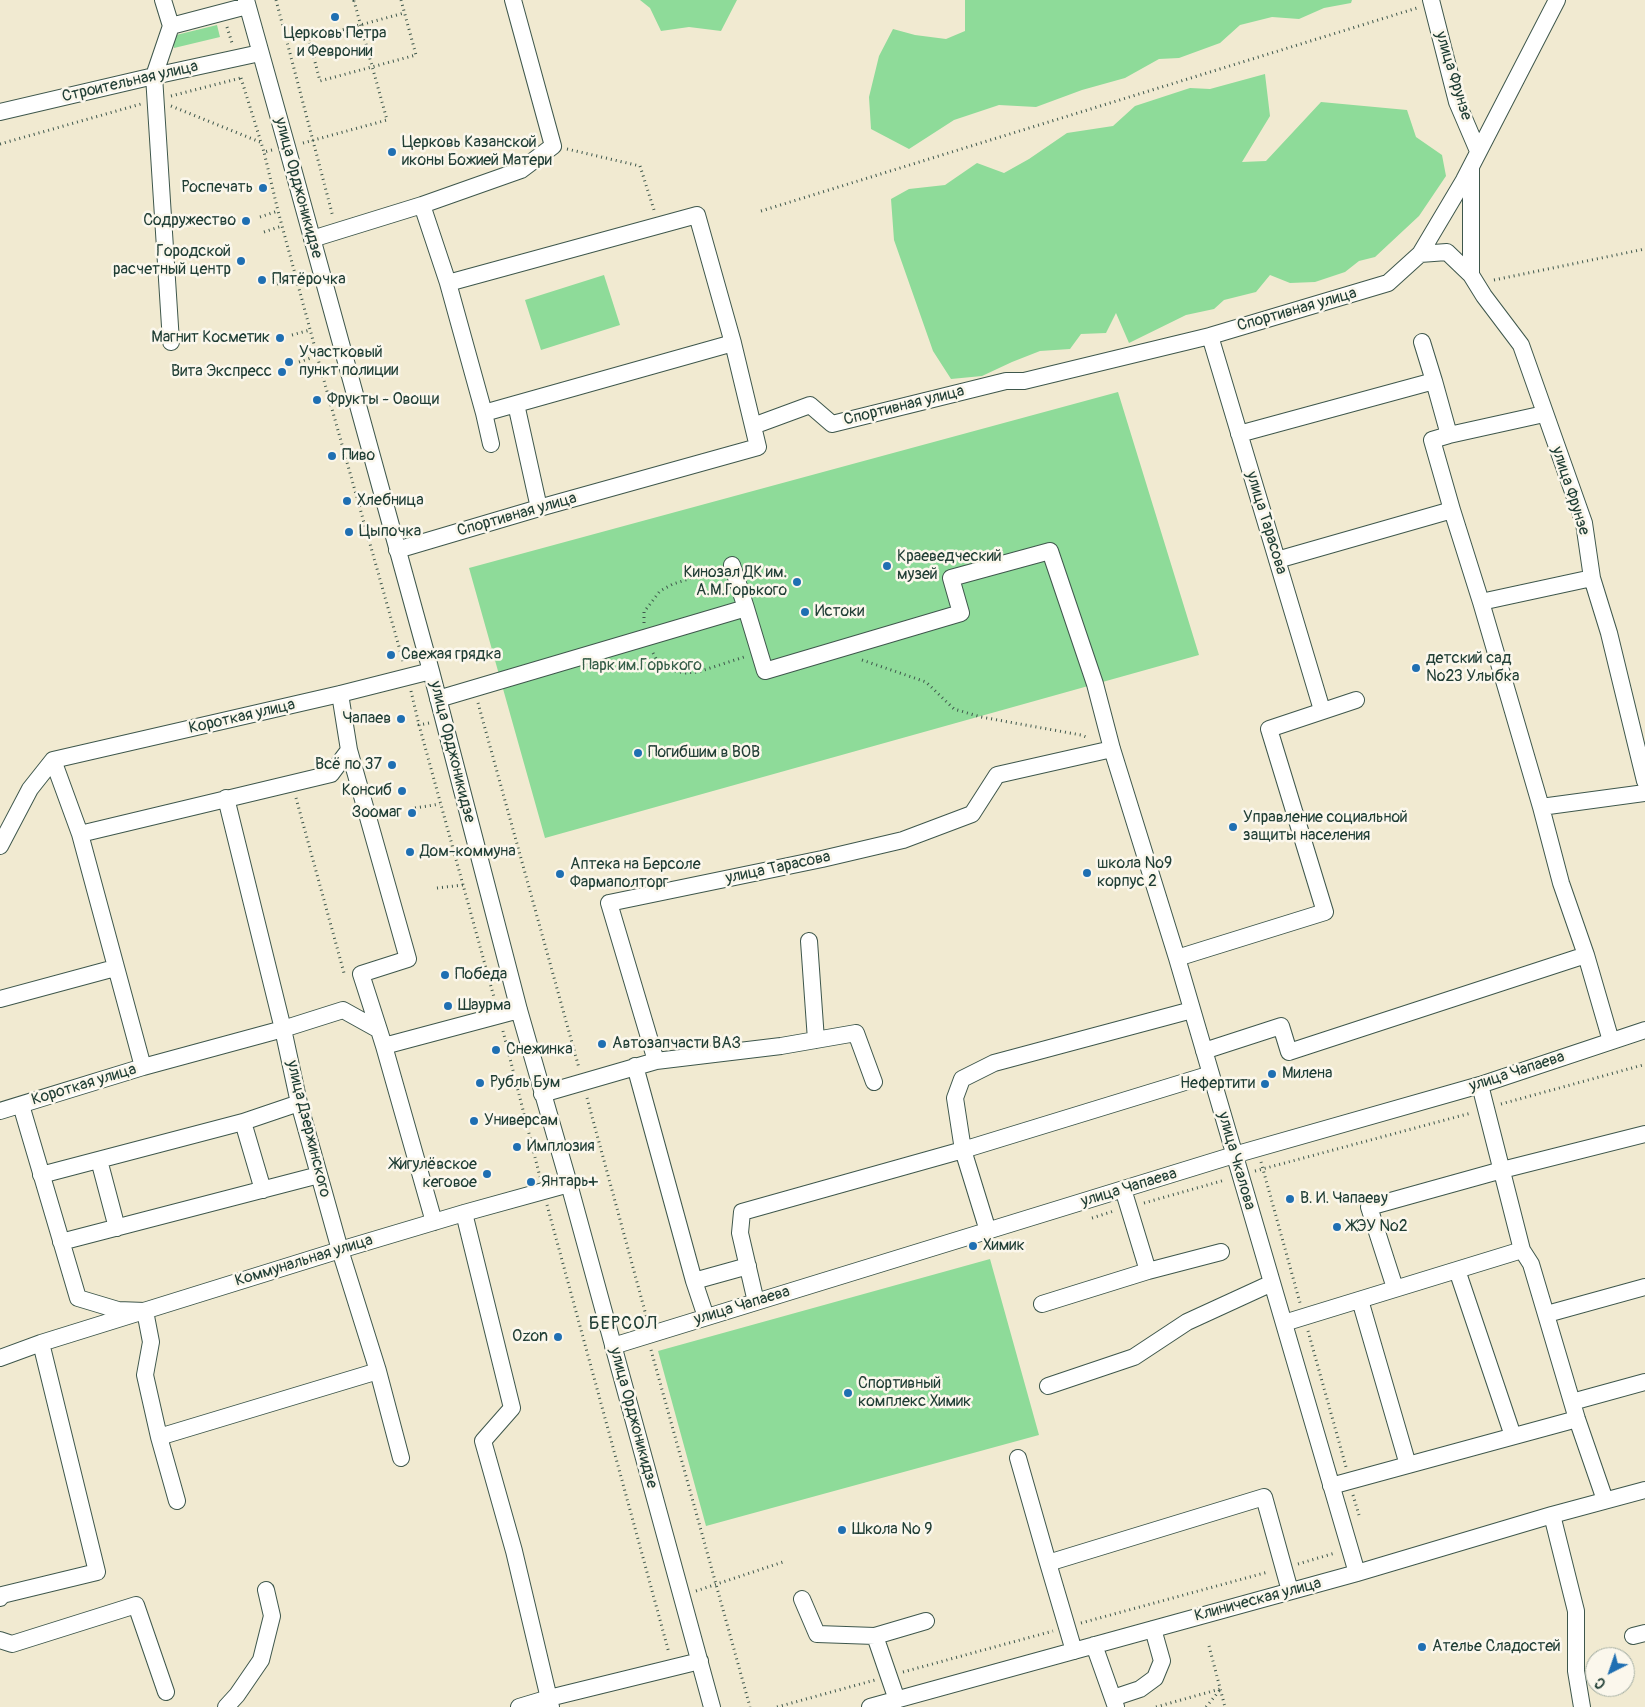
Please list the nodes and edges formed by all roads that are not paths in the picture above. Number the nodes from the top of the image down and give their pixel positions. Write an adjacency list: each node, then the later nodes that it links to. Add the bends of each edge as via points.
1 (163, 0): 6 (street)
2 (513, 0): 11 (street, via 553,146 521,170)
3 (1557, 0): 10 (street)
4 (1431, 2): 10 (street, улица Фрунзе)
5 (246, 3): 6 (street); 7 (street, улица Орджоникидзе)
6 (171, 26): 8 (street)
7 (260, 53): 8 (street, Строительная улица); 12 (street, улица Орджоникидзе)
8 (154, 76): 9 (street, Строительная улица); 17 (street)
9 (0, 112)
10 (1475, 158): 13 (street); 14 (street)
11 (422, 205): 12 (street); 15 (street)
12 (312, 239): 30 (street, улица Орджоникидзе)
13 (1420, 254): 14 (street, улица Фрунзе, via 1447,252); 16 (street, Спортивная улица, via 1388,283)
14 (1474, 279): 23 (street, улица Фрунзе, via 1521,345)
15 (448, 283): 19 (street, via 697,214); 22 (street)
16 (1210, 336): 24 (street, Спортивная улица, via 832,424 810,405); 25 (street, улица Тарасова)
17 (171, 342)
18 (1422, 342): 20 (street)
19 (733, 343): 21 (street); 24 (street)
20 (1434, 381): 25 (street); 26 (street)
21 (516, 404): 22 (street); 28 (street)
22 (484, 413): 27 (street)
23 (1544, 414): 26 (street); 33 (street, улица Фрунзе, via 1584,523)
24 (753, 426): 28 (street, Спортивная улица, via 758,446)
25 (1240, 434): 31 (street, улица Тарасова)
26 (1449, 435): 29 (street, via 1432,440)
27 (491, 444)
28 (539, 508): 30 (street, Спортивная улица)
29 (1452, 510): 31 (street); 34 (street)
30 (397, 550): 36 (street, улица Орджоникидзе)
31 (1277, 560): 40 (street, улица Тарасова)
32 (732, 565): 35 (street)
33 (1592, 578): 34 (street); 44 (street, улица Фрунзе, via 1609,633)
34 (1481, 602): 47 (street)
35 (746, 608): 38 (street); 41 (street, улица Чкалова, via 765,671 962,613 951,578 1050,551 1095,684)
36 (431, 671): 37 (street, Короткая улица); 38 (street, улица Орджоникидзе)
37 (340, 694): 42 (street); 43 (street, Короткая улица)
38 (438, 699): 55 (street, улица Орджоникидзе)
39 (1356, 700): 40 (street)
40 (1322, 710): 52 (street, via 1269,729 1325,912)
41 (1112, 749): 52 (street, улица Чкалова); 64 (street, улица Тарасова, via 997,775 972,814 903,840 608,903)
42 (348, 750): 46 (street, via 331,774); 58 (street, via 408,959 362,974)
43 (53, 760): 48 (street); 49 (street, via 30,789)
44 (1645, 781)
45 (1645, 793): 47 (street)
46 (226, 798): 48 (street); 57 (street, улица Дзержинского)
47 (1541, 807): 51 (street)
48 (80, 834): 53 (street)
49 (0, 846)
50 (809, 940): 60 (street)
51 (1586, 955): 61 (street); 63 (street, via 1289,1052 1281,1026)
52 (1177, 958): 56 (street, улица Чкалова)
53 (115, 968): 54 (street); 66 (street)
54 (0, 999)
55 (519, 1010): 62 (street); 70 (street, улица Орджоникидзе)
56 (1192, 1010): 63 (street, улица Чкалова); 76 (street, via 994,1063 962,1079 955,1098)
57 (283, 1029): 58 (street, Короткая улица, via 343,1010); 66 (street, Короткая улица); 71 (street, улица Дзержинского)
58 (379, 1030): 62 (street)
59 (1645, 1030): 61 (street, улица Чапаева)
60 (816, 1040): 64 (street); 68 (street, via 856,1033)
61 (1612, 1042): 69 (street, улица Чапаева)
62 (384, 1046): 86 (street)
63 (1204, 1051): 67 (street, улица Чкалова)
64 (656, 1061): 65 (street)
65 (635, 1066): 70 (street); 96 (street)
66 (143, 1067): 72 (street, Короткая улица)
67 (1211, 1074): 76 (street); 77 (street, улица Чкалова)
68 (874, 1082)
69 (1480, 1085): 77 (street, улица Чапаева); 79 (street)
70 (542, 1094): 82 (street, улица Орджоникидзе)
71 (299, 1103): 74 (street); 81 (street, улица Дзержинского)
72 (21, 1105): 73 (street, Короткая улица); 80 (street)
73 (0, 1111)
74 (243, 1122): 78 (street); 84 (street)
75 (1645, 1134): 79 (street)
76 (963, 1150): 88 (street); 93 (street, via 742,1212 740,1233)
77 (1234, 1155): 83 (street, улица Чапаева); 97 (street, улица Чкалова)
78 (99, 1160): 80 (street); 87 (street)
79 (1502, 1170): 91 (street); 99 (street, via 1369,1207)
80 (42, 1175): 89 (street)
81 (319, 1175): 84 (street); 90 (street, улица Дзержинского)
82 (569, 1184): 85 (street, Коммунальная улица); 108 (street, улица Орджоникидзе)
83 (1123, 1189): 88 (street, улица Чапаева); 95 (street)
84 (263, 1190): 87 (street)
85 (464, 1213): 86 (street, Коммунальная улица); 140 (street, via 512,1408 483,1441 514,1551)
86 (434, 1222): 90 (street, Коммунальная улица)
87 (117, 1228): 89 (street)
88 (988, 1231): 101 (street, улица Чапаева)
89 (61, 1242): 103 (street, via 78,1298 118,1310)
90 (340, 1250): 103 (street, Коммунальная улица); 110 (street, улица Дзержинского)
91 (1522, 1250): 94 (street); 104 (street, via 1531,1264)
92 (1221, 1252): 95 (street)
93 (748, 1266): 96 (street); 101 (street)
94 (1457, 1270): 99 (street); 116 (street)
95 (1148, 1271): 102 (street)
96 (694, 1281): 105 (street)
97 (1272, 1283): 106 (street, улица Чкалова); 112 (street, via 1187,1322 1134,1357)
98 (1645, 1287): 104 (street)
99 (1395, 1288): 100 (street)
100 (1360, 1300): 106 (street); 119 (street)
101 (756, 1302): 105 (street, улица Чапаева)
102 (1042, 1304)
103 (145, 1310): 107 (street, Коммунальная улица); 115 (street, via 151,1342 145,1375)
104 (1546, 1314): 113 (street)
105 (706, 1317): 108 (street, улица Чапаева)
106 (1284, 1323): 120 (street, улица Чкалова)
107 (41, 1343): 109 (street, Коммунальная улица); 129 (street, via 97,1572)
108 (614, 1346): 137 (street, улица Орджоникидзе)
109 (0, 1358)
110 (378, 1371): 115 (street); 117 (street, улица Дзержинского)
111 (1645, 1382): 113 (street)
112 (1048, 1386)
113 (1572, 1402): 114 (street)
114 (1577, 1419): 116 (street); 122 (street)
115 (159, 1436): 123 (street)
116 (1514, 1436): 119 (street)
117 (401, 1458)
118 (1018, 1458): 125 (street)
119 (1408, 1466): 120 (street)
120 (1331, 1486): 126 (street, улица Чкалова)
121 (1645, 1490): 122 (street, Клиническая улица)
122 (1605, 1500): 124 (street, Клиническая улица)
123 (178, 1501)
124 (1552, 1515): 126 (street, Клиническая улица); 146 (street, via 1576,1611 1576,1671)
125 (1048, 1563): 128 (street, via 1264,1497); 136 (street)
126 (1357, 1573): 128 (street, Клиническая улица)
127 (266, 1590): 142 (street, via 272,1616 261,1660)
128 (1290, 1591): 132 (street, Клиническая улица)
129 (0, 1598)
130 (802, 1599): 133 (street, via 817,1634)
131 (926, 1621): 133 (street)
132 (1153, 1629): 135 (street, Клиническая улица); 141 (street, via 1162,1661 1155,1678)
133 (876, 1636): 139 (street)
134 (0, 1640): 138 (street, via 12,1644 136,1605)
135 (1094, 1645): 136 (street, Клиническая улица); 141 (street)
136 (1074, 1651): 139 (street, Клиническая улица)
137 (700, 1662): 140 (street); 144 (street, улица Орджоникидзе)
138 (166, 1692)
139 (897, 1700): 145 (street, Клиническая улица)
140 (550, 1702): 143 (street)
141 (1115, 1702)
142 (226, 1707)
143 (519, 1707)
144 (712, 1707)
145 (870, 1707)
146 (1582, 1707)

